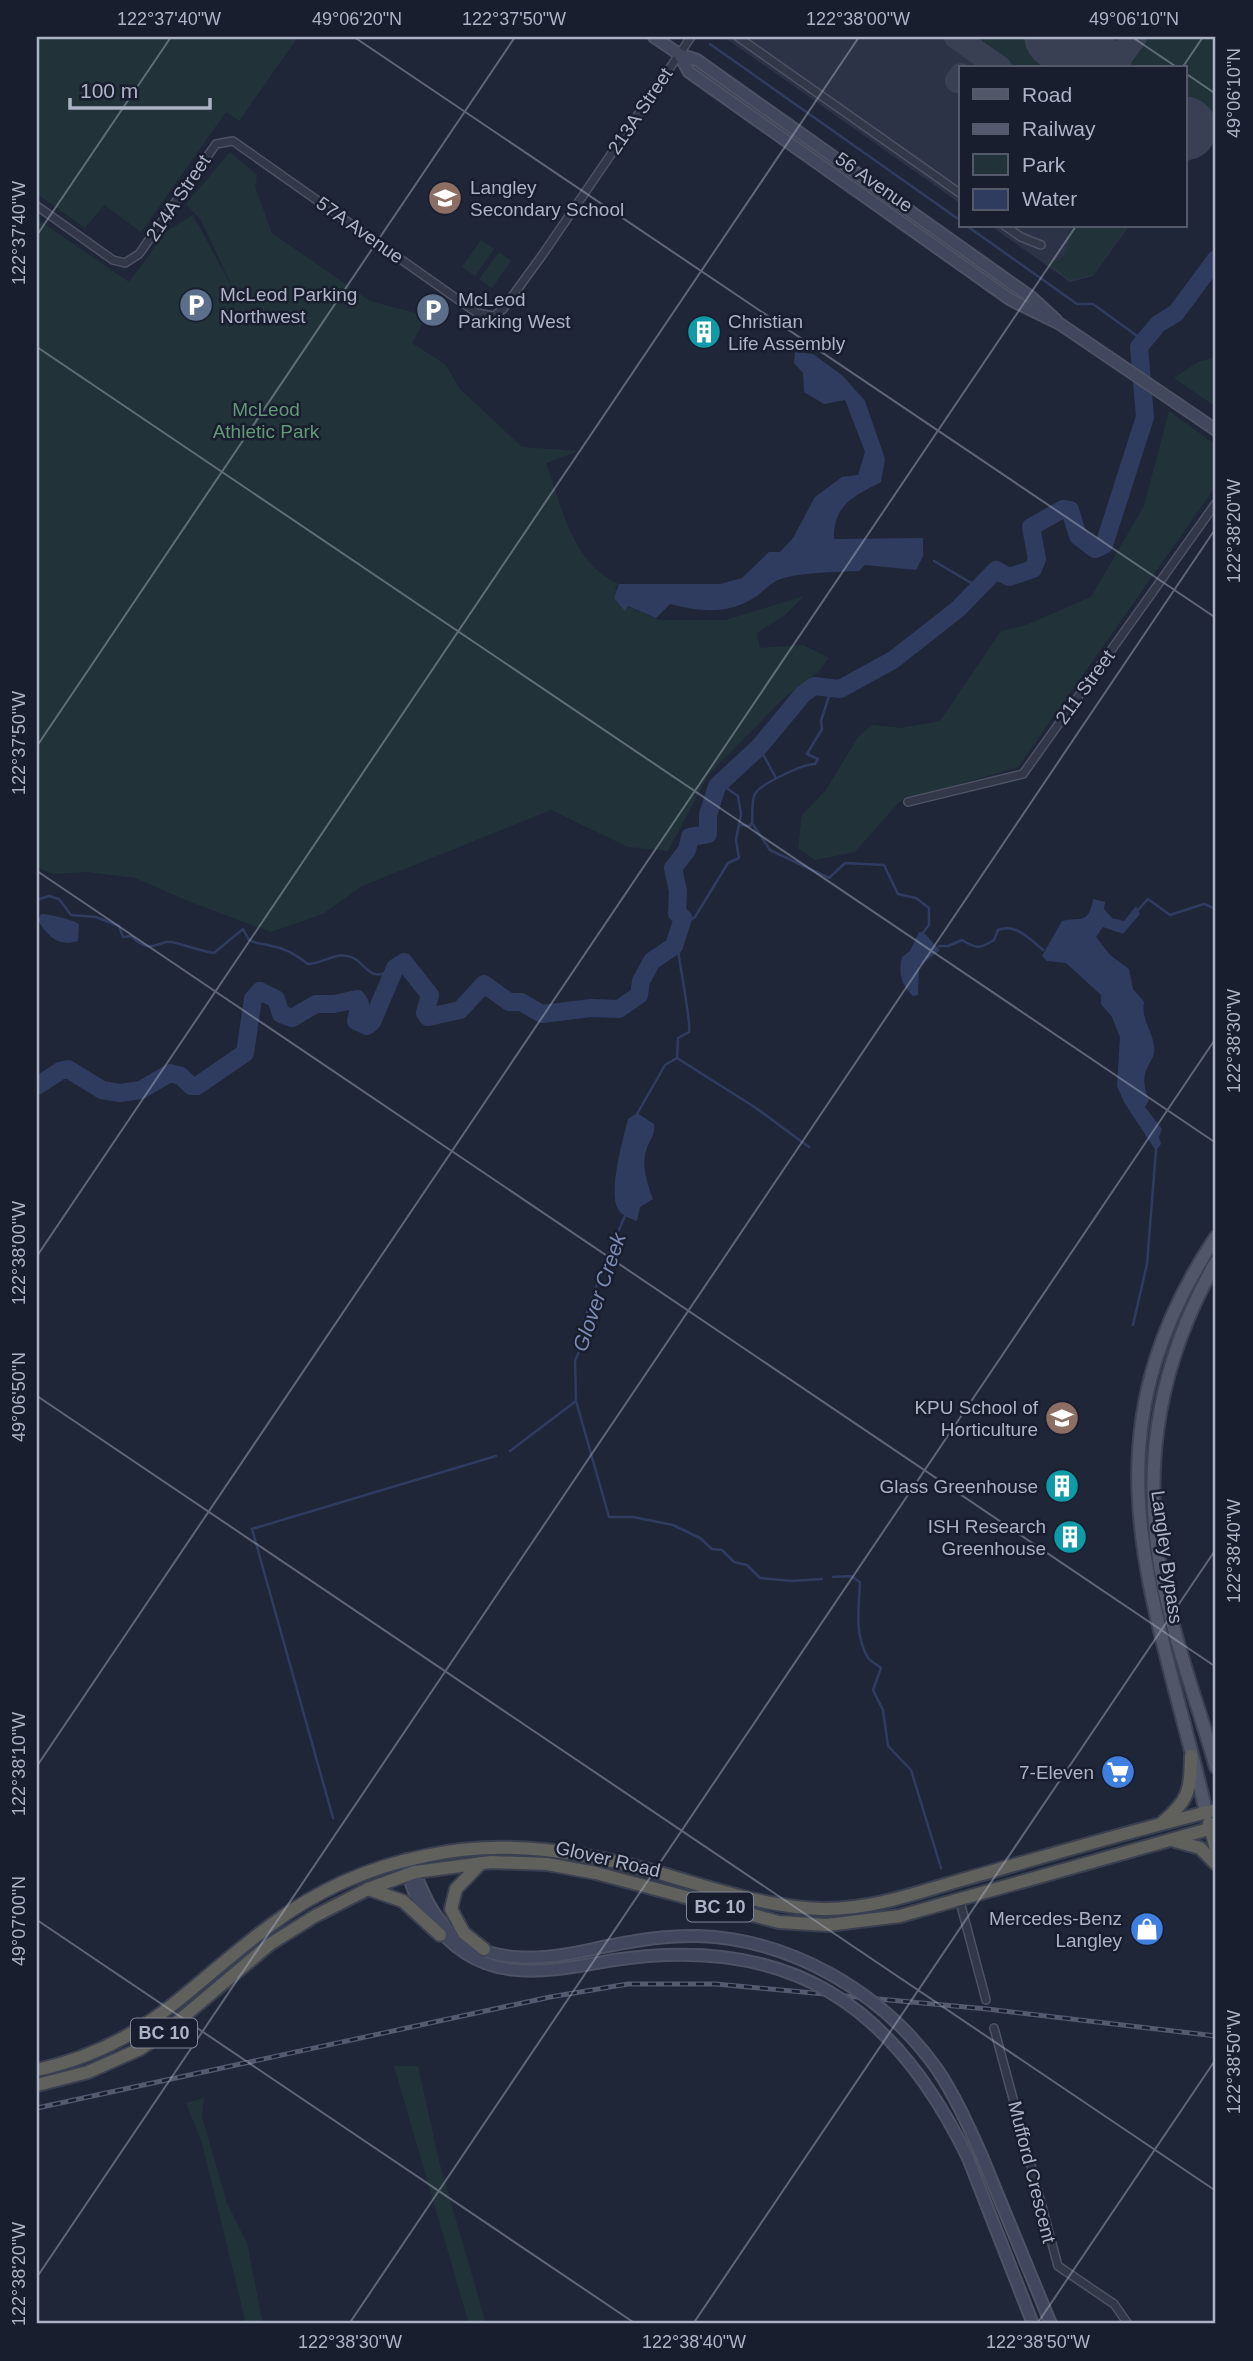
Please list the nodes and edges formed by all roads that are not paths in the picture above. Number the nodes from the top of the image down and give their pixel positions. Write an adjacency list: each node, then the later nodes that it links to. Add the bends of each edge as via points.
1 (654, 37): 4 (main road, 56 Avenue)
2 (691, 37): 4 (street, 213A Street)
3 (738, 37): 6 (street)
4 (679, 54): 9 (main road, 56 Avenue, via 697,60); 10 (main road, 56 Avenue, via 689,72); 12 (street, 213A Street, via 503,309)
5 (233, 141): 7 (street, 214A Street, via 216,144 139,254 125,262 113,260); 12 (street, 57A Avenue)
6 (959, 193)
7 (37, 205)
8 (1008, 228): 11 (street)
9 (936, 229): 10 (main road); 13 (main road, 56 Avenue, via 1039,302)
10 (921, 236): 13 (main road, 56 Avenue, via 1011,300)
11 (1041, 245)
12 (489, 317)
13 (1060, 324): 14 (main road, 56 Avenue)
14 (1216, 430)
15 (1216, 503): 16 (street, 211 Street, via 1023,774)
16 (908, 802)
17 (1216, 1237): 19 (main road, Langley Bypass, via 1165,1335 1148,1385 1138,1455 1139,1518 1147,1577)
18 (1216, 1262): 20 (main road, Langley Bypass, via 1197,1296 1169,1368 1152,1464 1161,1575)
19 (1191, 1756): 21 (main road, Langley Bypass); 22 (highway, via 1185,1802)
20 (1216, 1765)
21 (1211, 1811): 22 (highway, Glover Road / BC 10); 23 (highway, Langley Bypass)
22 (1162, 1824): 26 (highway, Glover Road / BC 10, via 896,1899 826,1909 738,1897 611,1860 549,1849 495,1847)
23 (1213, 1827): 24 (highway, Glover Road / BC 10); 25 (highway, Langley Bypass)
24 (1164, 1841): 28 (highway, via 1192,1843); 31 (highway, Glover Road / BC 10)
25 (1216, 1849)
26 (407, 1860): 29 (main road); 36 (highway, Glover Road / BC 10, via 338,1884 274,1923 162,2016 125,2040)
27 (481, 1863): 29 (highway, Glover Road / BC 10); 31 (highway, Glover Road / BC 10, via 559,1866 791,1922 862,1923); 33 (highway, via 456,1889 451,1909 464,1933)
28 (1216, 1864)
29 (411, 1873): 30 (highway, Glover Road / BC 10); 32 (main road, via 416,1897); 33 (main road, via 443,1924)
30 (368, 1889): 32 (highway, via 403,1901); 37 (highway, Glover Road / BC 10, via 270,1944 140,2049 88,2072)
31 (959, 1897): 34 (street)
32 (440, 1935): 38 (main road, bridge, via 479,1960 527,1973 653,1954 717,1955 770,1966 833,1994 897,2044 944,2108)
33 (484, 1949): 39 (main road, bridge, via 535,1959 658,1937 699,1936 759,1945 825,1971 873,2001 905,2030 958,2104)
34 (986, 2000)
35 (994, 2028): 40 (street, Mufford Crescent, via 1058,2266 1114,2304)
36 (37, 2070)
37 (37, 2085)
38 (1033, 2324)
39 (1051, 2324)
40 (1128, 2324)

